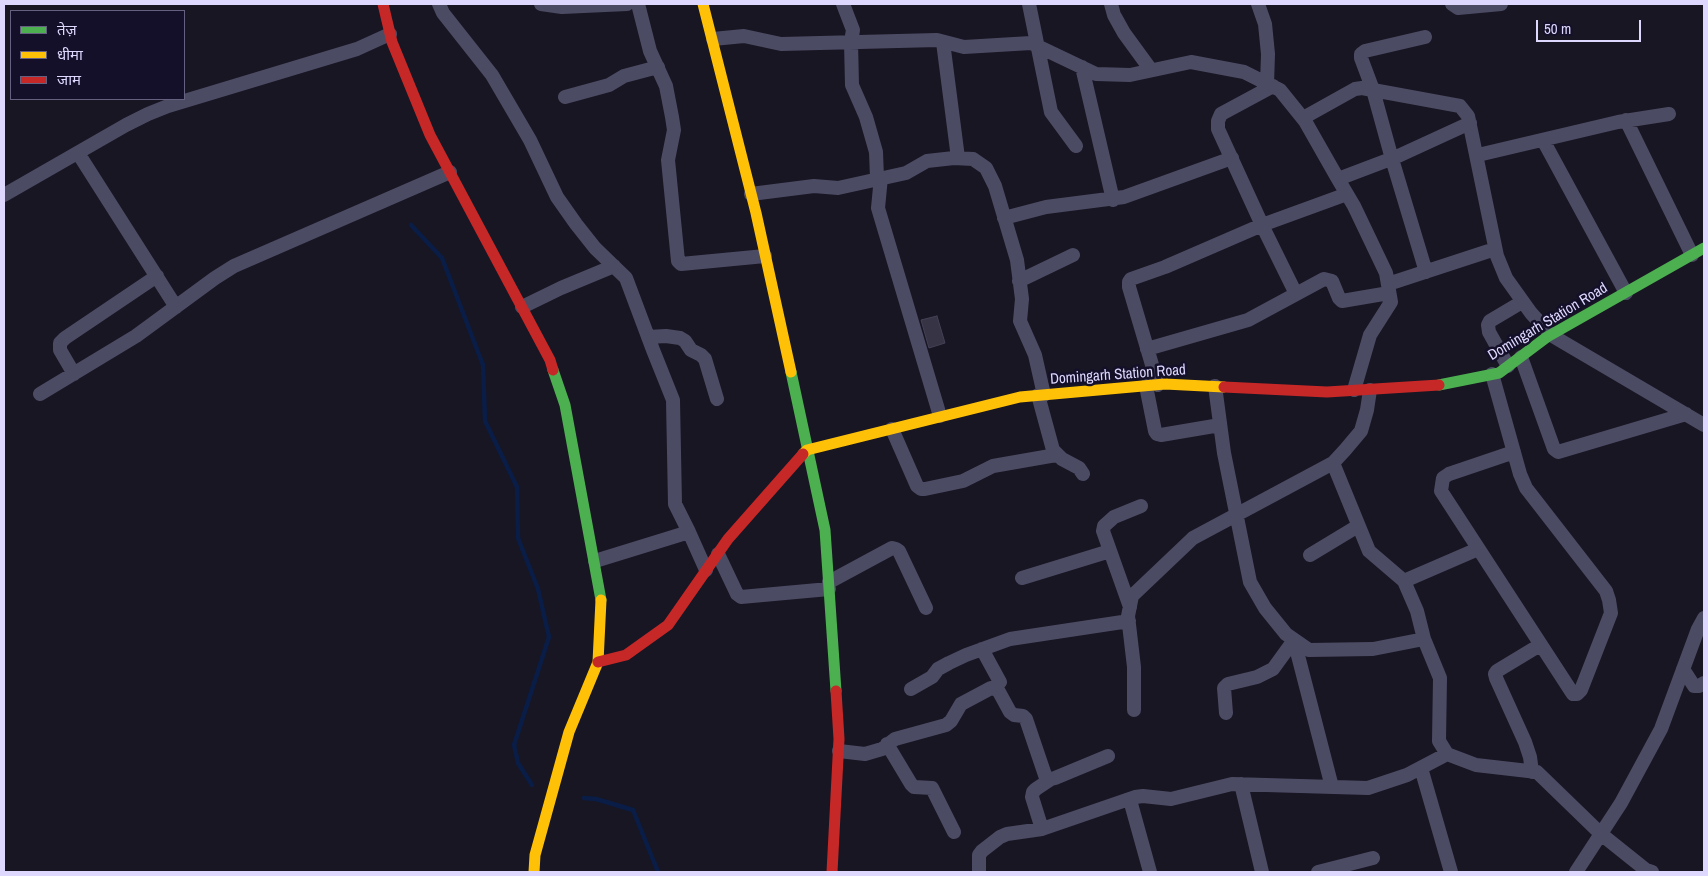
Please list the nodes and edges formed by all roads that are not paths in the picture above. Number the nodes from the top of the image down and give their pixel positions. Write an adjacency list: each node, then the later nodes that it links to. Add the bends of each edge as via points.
1 (383, 4): 14 (street)
2 (439, 4): 50 (street, via 492,75 530,140 556,197 595,248)
3 (541, 4): 13 (street)
4 (627, 4): 13 (street)
5 (638, 4): 20 (street, via 648,44)
6 (703, 4): 16 (street)
7 (843, 4): 17 (street, via 853,30)
8 (1029, 4): 19 (street)
9 (1111, 4): 22 (street, via 1124,33)
10 (1258, 4): 23 (street, via 1265,24)
11 (1452, 4): 12 (street, via 1458,8)
12 (1502, 4)
13 (569, 5)
14 (390, 34): 32 (street, via 358,49 168,106 126,125); 37 (street, via 430,135)
15 (1425, 37): 24 (street, via 1361,54)
16 (713, 39): 17 (street, via 744,36 781,44); 40 (street)
17 (850, 42): 18 (street); 38 (street, via 852,85 866,117)
18 (943, 42): 19 (street, via 964,47 1031,43); 34 (street)
19 (1039, 47): 21 (street); 31 (street, via 1052,112)
20 (658, 67): 25 (street); 49 (street, via 666,86 674,130 668,160 678,262)
21 (1082, 68): 22 (street, via 1096,74 1130,75); 43 (street)
22 (1150, 70): 23 (street, via 1191,62 1244,72)
23 (1270, 85): 27 (street, via 1280,90); 35 (street, via 1221,114 1218,128)
24 (1373, 90): 27 (street, via 1355,89); 29 (street, via 1460,106 1466,110); 36 (street)
25 (565, 97)
26 (1669, 114): 28 (street)
27 (1303, 118): 39 (street)
28 (1626, 120): 30 (street); 47 (street)
29 (1470, 123): 33 (street); 36 (street)
30 (1542, 140): 33 (street); 55 (street)
31 (1076, 146)
32 (78, 153): 42 (street); 52 (street)
33 (1478, 155): 46 (street)
34 (958, 158): 38 (street, via 927,161 906,173); 44 (street, via 973,159 986,168)
35 (1232, 158): 43 (street); 45 (street)
36 (1392, 159): 39 (street); 51 (street)
37 (450, 172): 58 (street, via 246,259); 59 (street)
38 (879, 178): 40 (street, via 838,188 814,186); 75 (street, via 878,208)
39 (1338, 179): 41 (street)
40 (751, 194): 49 (street)
41 (1347, 194): 45 (street); 54 (street, via 1386,273)
42 (4, 196)
43 (1113, 200): 44 (street, via 1046,207)
44 (1004, 218): 53 (street)
45 (1262, 225): 56 (street); 62 (street, via 1131,279 1129,288)
46 (1495, 248): 51 (street); 57 (street, via 1506,278)
47 (1698, 251): 55 (street, Domingarh Station Road)
48 (1072, 255): 53 (street)
49 (765, 256): 79 (street)
50 (614, 266): 59 (street); 61 (street, via 626,278)
51 (1426, 272): 54 (street)
52 (157, 276): 58 (street); 65 (street, via 60,343 60,350)
53 (1020, 281): 72 (street, via 1020,321 1035,355)
54 (1389, 288): 56 (street, via 1346,302 1339,298 1332,282 1324,279); 69 (street, via 1391,302 1370,335)
55 (1626, 292): 60 (street, Domingarh Station Road)
56 (1296, 294): 62 (street, via 1248,320)
57 (1522, 302): 60 (street); 64 (street, via 1488,325)
58 (176, 307): 65 (street)
59 (522, 307): 92 (street, via 550,360 564,405)
60 (1551, 335): 63 (street, Domingarh Station Road); 74 (street)
61 (648, 337): 73 (street, via 680,338 691,350 702,355); 87 (street, via 674,400 675,504)
62 (1147, 349): 67 (street)
63 (1521, 357): 64 (street, Domingarh Station Road); 74 (street, via 1554,449 1558,452)
64 (1508, 366): 66 (street, Domingarh Station Road)
65 (74, 374): 71 (street)
66 (1492, 374): 70 (street, Domingarh Station Road, via 1435,386); 80 (street)
67 (1152, 385): 68 (street, Domingarh Station Road); 72 (street, Domingarh Station Road); 76 (street, via 1157,434)
68 (1215, 386): 69 (street, Domingarh Station Road, via 1327,392); 76 (street)
69 (1354, 390): 70 (street, Domingarh Station Road)
70 (1370, 390): 82 (street, via 1361,431)
71 (40, 394)
72 (1041, 395): 75 (street, Domingarh Station Road); 81 (street)
73 (717, 399)
74 (1686, 414): 77 (street)
75 (940, 416): 78 (street, Domingarh Station Road)
76 (1220, 425): 85 (street)
77 (1704, 425)
78 (892, 429): 79 (street, Domingarh Station Road); 81 (street, via 917,486 925,490 958,482 993,466)
79 (807, 450): 90 (street, via 728,538); 96 (street, via 825,530)
80 (1514, 452): 88 (street, via 1444,478 1441,491); 102 (street, via 1526,488 1610,600 1611,613 1577,694 1573,694)
81 (1056, 455): 83 (street, via 1080,468)
82 (1333, 463): 85 (street); 86 (street)
83 (1083, 474)
84 (1141, 506): 89 (street, via 1114,517 1104,526)
85 (1236, 515): 98 (street, via 1193,538 1132,596); 101 (street, via 1250,582 1266,608)
86 (1358, 526): 91 (street); 95 (street, via 1369,551)
87 (690, 532): 92 (street); 93 (street)
88 (1478, 549): 95 (street); 102 (street)
89 (1110, 551): 94 (street); 98 (street)
90 (718, 554): 93 (street); 96 (street, via 740,597)
91 (1310, 555)
92 (595, 561): 104 (street, via 602,604)
93 (706, 570): 104 (street, via 668,625 626,655)
94 (1022, 578)
95 (1404, 580): 100 (street)
96 (829, 585): 97 (street, via 892,548 899,551); 112 (street)
97 (926, 608)
98 (1129, 614): 103 (street, via 1010,639); 109 (street)
99 (1704, 618): 105 (street)
100 (1424, 639): 101 (street, via 1373,649 1309,650); 113 (street, via 1440,678 1439,741)
101 (1294, 640): 110 (street, via 1273,669 1224,688); 119 (street)
102 (1540, 645): 116 (street, via 1495,674 1525,742)
103 (982, 649): 106 (street); 108 (street, via 938,669 932,677)
104 (598, 662): 125 (street, via 569,732 535,855)
105 (1683, 669): 107 (street, via 1694,686); 123 (street, via 1661,729)
106 (1000, 682)
107 (1704, 683)
108 (911, 689)
109 (1134, 710)
110 (1226, 713)
111 (888, 744): 112 (street, via 865,754); 117 (street, via 895,739 946,725 961,704 995,688 1010,712 1026,719 1046,778); 122 (street, via 911,784 932,788)
112 (839, 751): 126 (street)
113 (1447, 754): 115 (street); 116 (street, via 1476,765)
114 (1108, 756): 117 (street)
115 (1421, 768): 119 (street, via 1368,788); 131 (street)
116 (1532, 772): 123 (street, via 1537,772)
117 (1051, 779): 121 (street, via 1036,789 1032,797)
118 (1241, 784): 119 (street); 120 (street, via 1171,799 1143,796); 129 (street)
119 (1332, 787)
120 (1130, 800): 121 (street); 128 (street)
121 (1042, 829): 127 (street, via 1006,834 994,841 979,855)
122 (954, 832)
123 (1601, 834): 132 (street); 133 (street)
124 (1373, 858): 130 (street)
125 (534, 872)
126 (832, 872)
127 (979, 872)
128 (1150, 872)
129 (1262, 872)
130 (1318, 872)
131 (1451, 872)
132 (1576, 872)
133 (1652, 872)

